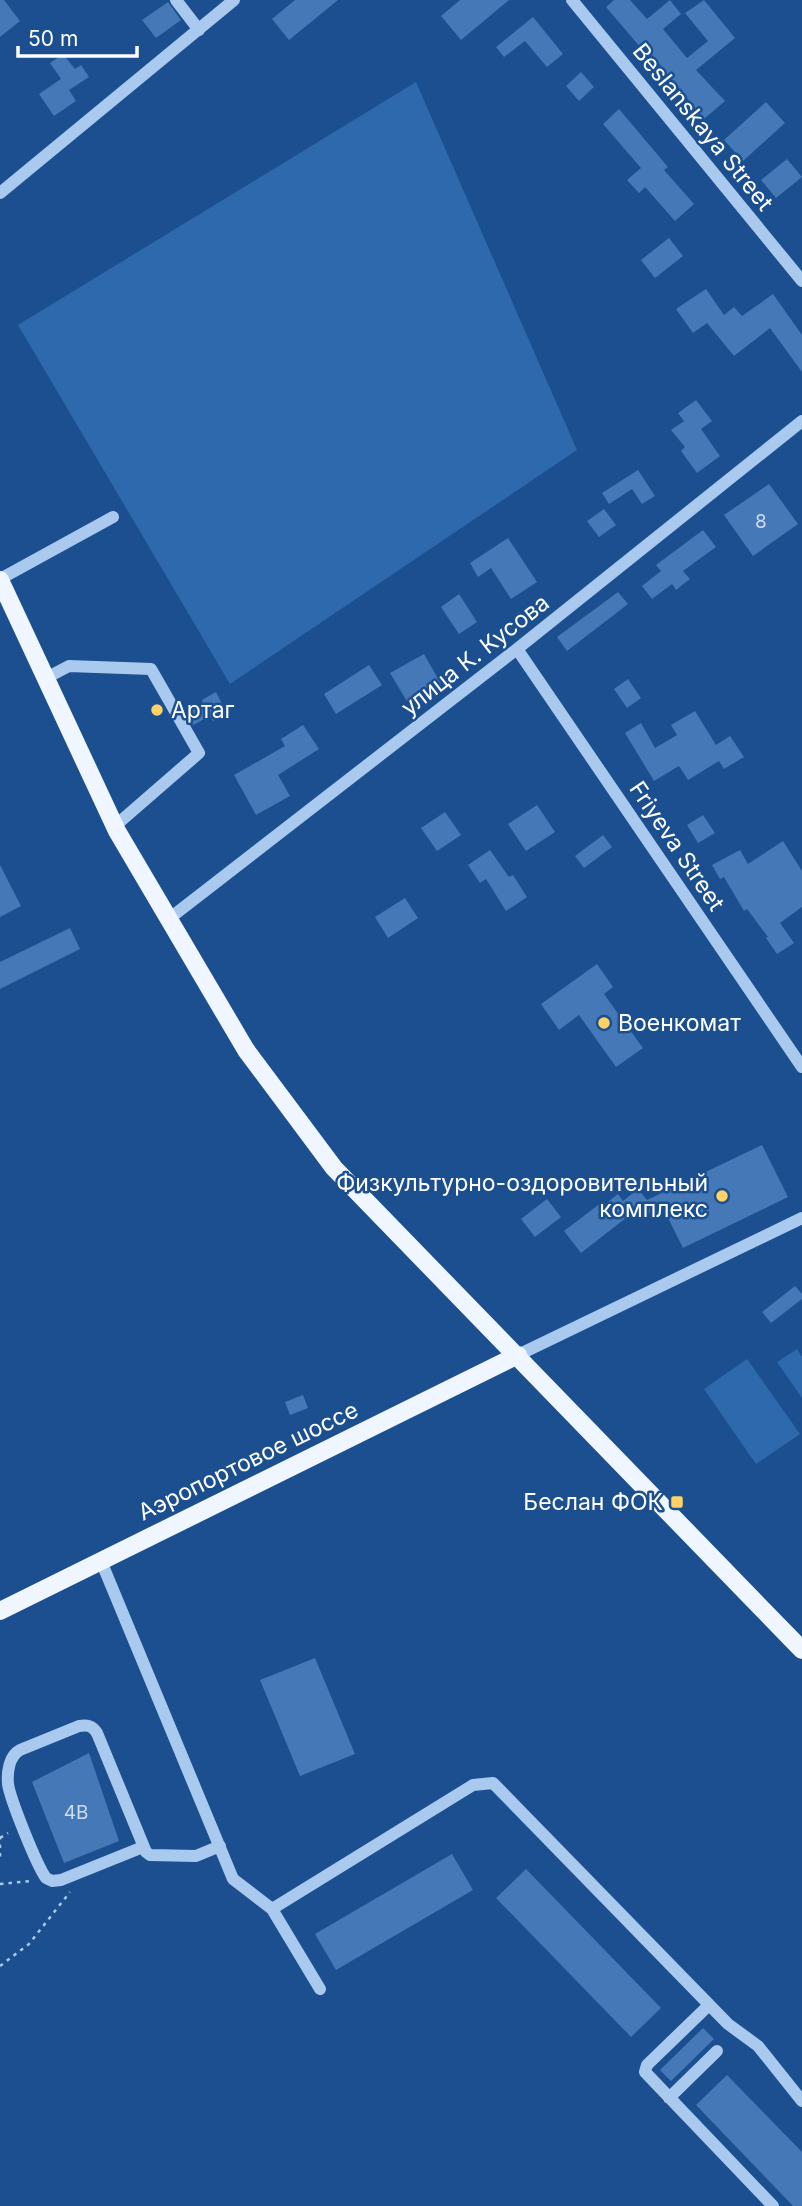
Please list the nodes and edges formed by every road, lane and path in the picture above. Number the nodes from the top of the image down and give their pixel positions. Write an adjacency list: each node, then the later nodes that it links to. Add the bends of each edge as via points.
1 (176, 0): 4 (street)
2 (234, 0): 4 (street)
3 (572, 0): 6 (street, Beslanskaya Street)
4 (199, 30): 5 (street)
5 (0, 193)
6 (802, 281)
7 (802, 421): 10 (street, улица К. Кусова)
8 (113, 517): 9 (street)
9 (0, 580): 11 (main road)
10 (517, 649): 13 (street, улица К. Кусова); 14 (street, Friyeva Street)
11 (46, 678): 12 (main road); 12 (street, via 69,666 151,669 199,753)
12 (115, 826): 13 (main road)
13 (170, 918): 16 (main road, via 246,1049 334,1168)
14 (802, 1067)
15 (802, 1218): 16 (street)
16 (517, 1355): 17 (main road, Аэропортовое шоссе); 19 (main road)
17 (102, 1561): 18 (main road, Аэропортовое шоссе); 21 (street)
18 (0, 1611)
19 (802, 1650)
20 (0, 1837): 23 (path)
21 (220, 1846): 22 (street, via 189,1857 150,1855); 27 (street, via 233,1879)
22 (143, 1847): 24 (street); 25 (street, via 97,1732 88,1725 79,1726 20,1749 10,1761 10,1794)
23 (0, 1861)
24 (74, 1875): 25 (street, via 52,1881); 28 (path, via 78,1883 29,1944)
25 (46, 1878): 26 (path)
26 (0, 1884)
27 (272, 1909): 29 (street); 30 (street, via 473,1785 493,1783)
28 (0, 1966)
29 (320, 1989)
30 (709, 2005): 32 (street, via 645,2069); 33 (street, via 758,2046)
31 (718, 2051): 32 (street)
32 (668, 2098): 34 (street)
33 (802, 2101)
34 (773, 2206)

